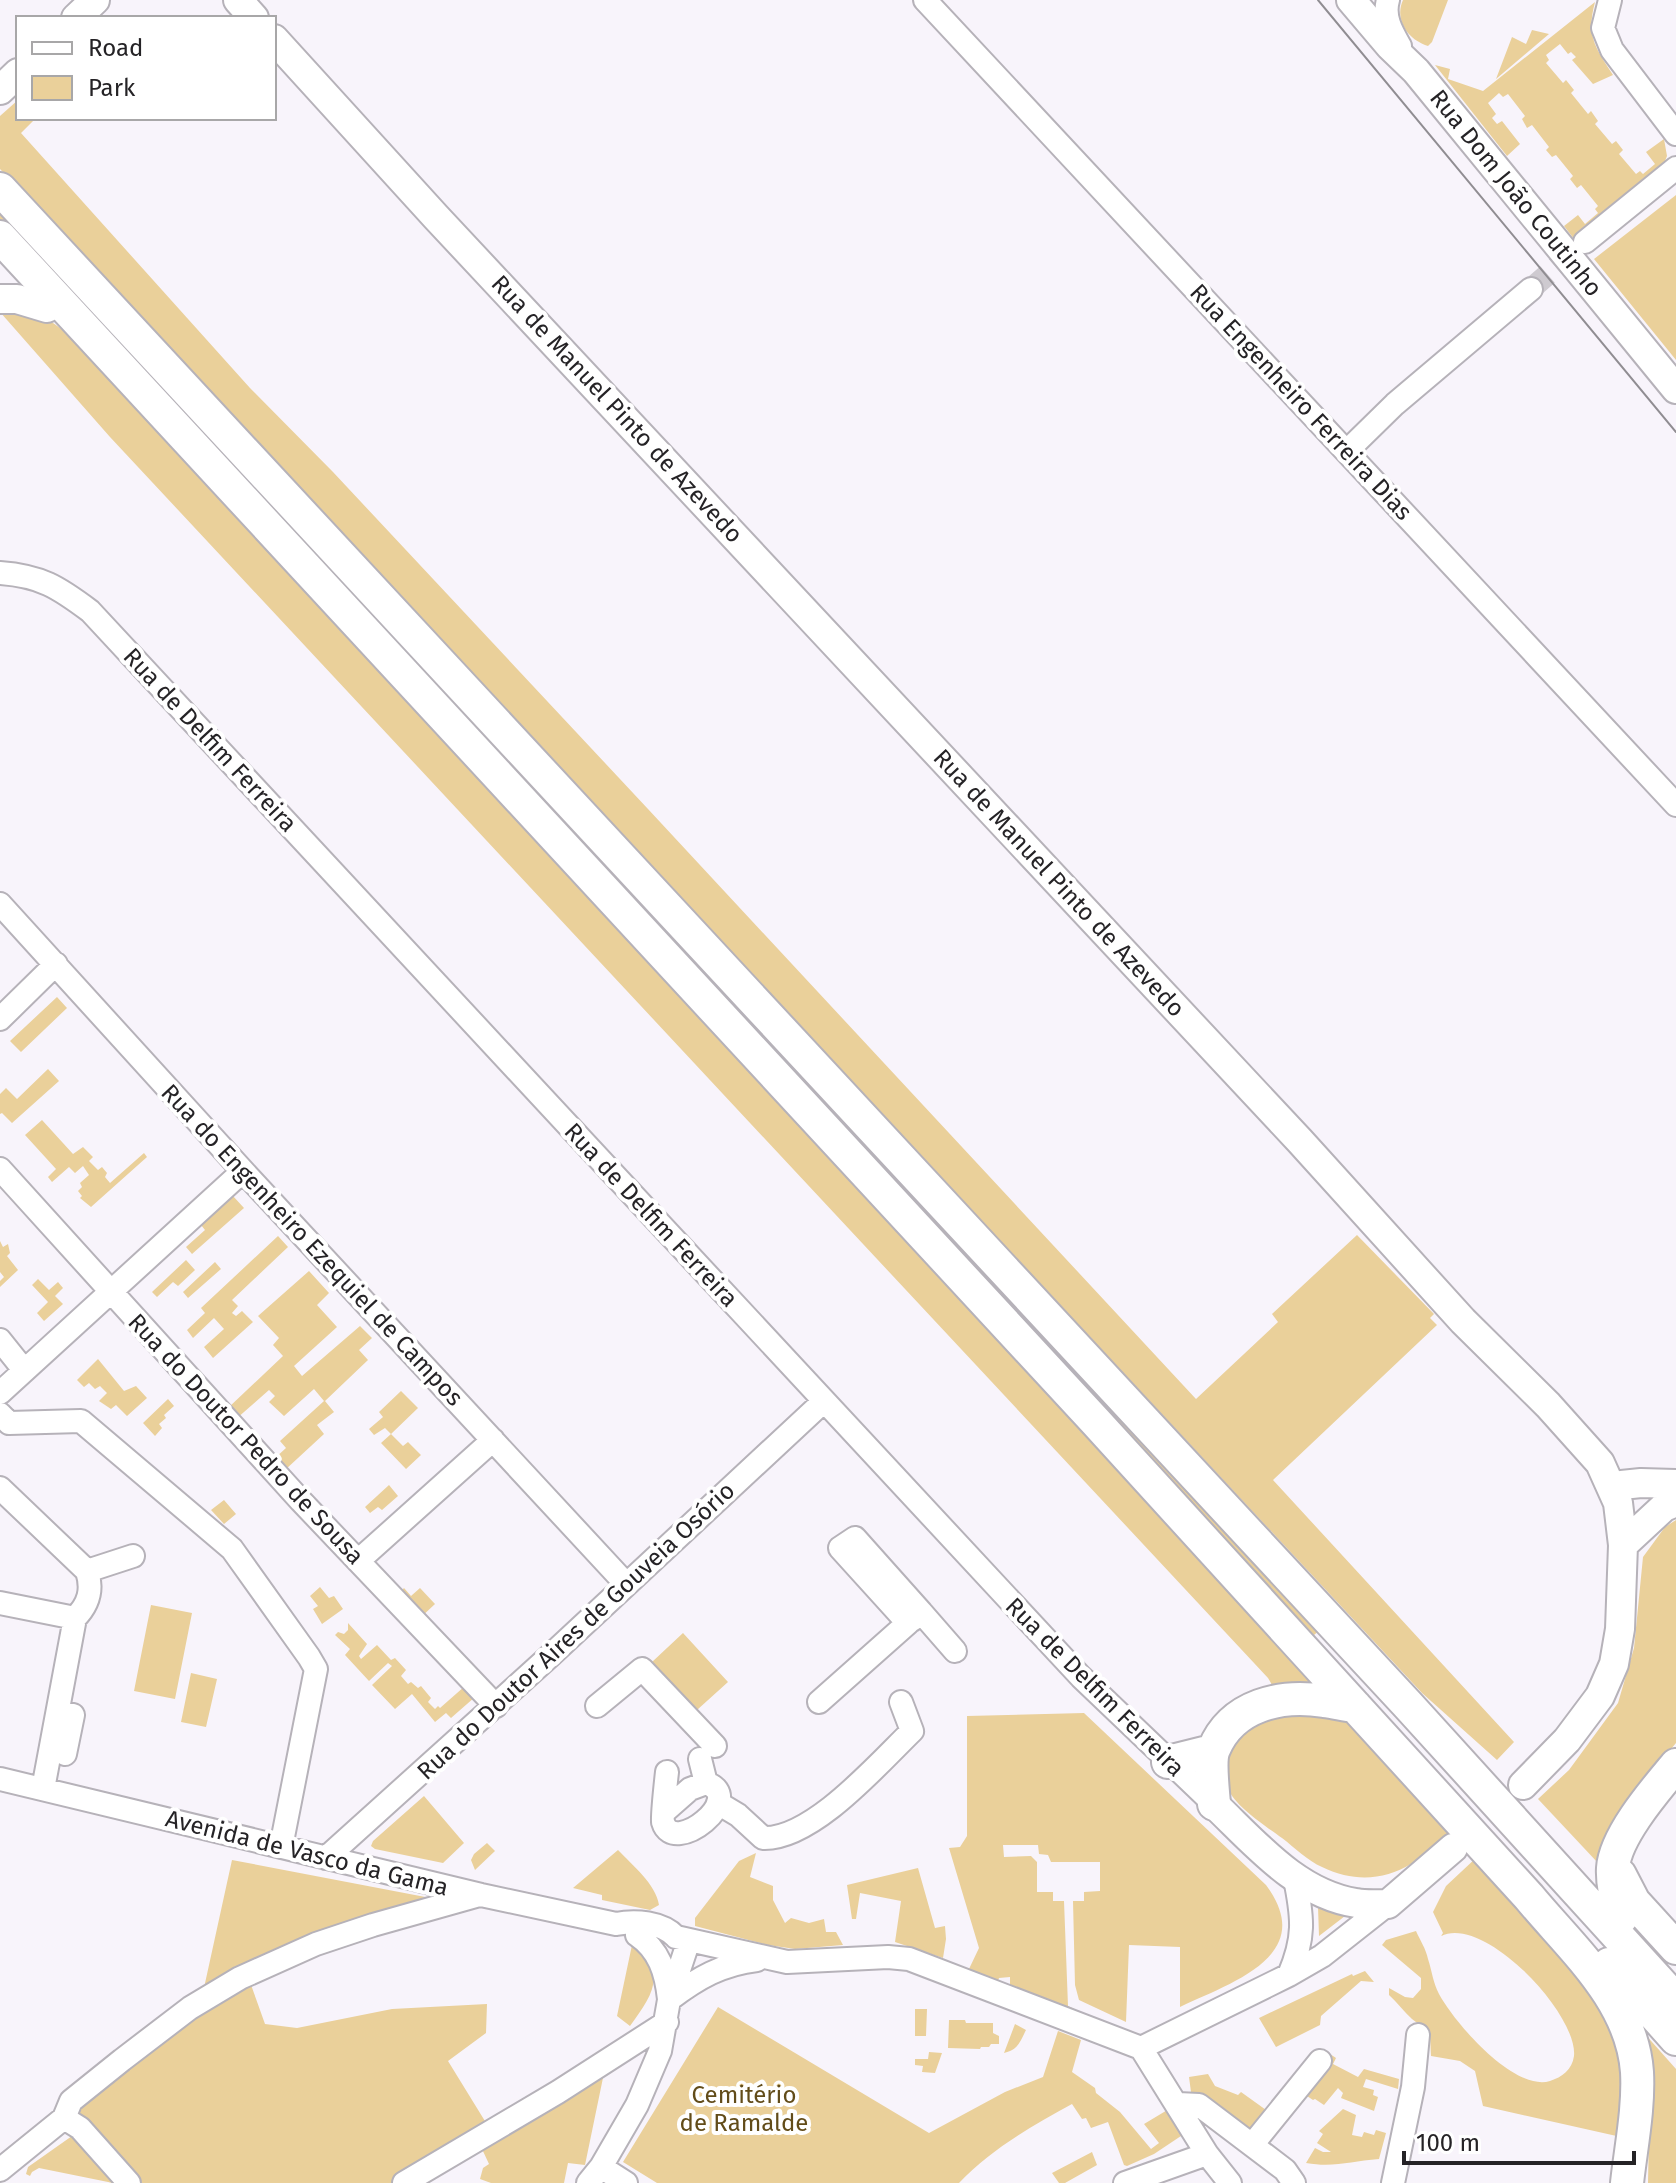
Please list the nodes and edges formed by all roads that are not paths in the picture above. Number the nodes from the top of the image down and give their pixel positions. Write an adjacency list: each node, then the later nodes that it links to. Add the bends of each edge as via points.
1 (238, 0): 6 (main road)
2 (925, 0): 20 (street, Rua Engenheiro Ferreira Dias)
3 (1351, 0): 8 (main road, Rua Dom João Coutinho)
4 (1388, 0): 8 (street, via 1389,25)
5 (1610, 0): 9 (street, via 1603,28 1612,50)
6 (252, 16)
7 (276, 41): 36 (main road, Rua de Manuel Pinto de Azevedo, via 1463,1321 1590,1451)
8 (1416, 71): 19 (main road, Rua Dom João Coutinho)
9 (1676, 134)
10 (1676, 168): 13 (street)
11 (0, 189): 72 (highway)
12 (0, 237): 18 (highway)
13 (1585, 242)
14 (0, 257): 17 (highway)
15 (1531, 289): 20 (street)
16 (0, 299): 17 (main road)
17 (47, 308): 18 (highway, via 76,338)
18 (100, 346): 39 (highway)
19 (1676, 389)
20 (1347, 451): 22 (street, Rua Engenheiro Ferreira Dias)
21 (0, 573): 32 (street, Rua de Delfim Ferreira, via 27,575 90,611)
22 (1676, 805)
23 (0, 904): 24 (street, Rua do Engenheiro Ezequiel de Campos)
24 (56, 964): 25 (street); 27 (street, Rua do Engenheiro Ezequiel de Campos)
25 (0, 1019)
26 (0, 1169): 28 (street, Rua do Doutor Pedro de Sousa)
27 (243, 1171): 28 (street); 34 (street, Rua do Engenheiro Ezequiel de Campos)
28 (110, 1291): 30 (street); 42 (street, Rua do Doutor Pedro de Sousa)
29 (0, 1340): 30 (street)
30 (24, 1370): 31 (street)
31 (0, 1393)
32 (824, 1401): 44 (street, Rua do Doutor Aires de Gouveia Osório); 56 (street, Rua de Delfim Ferreira, via 1081,1677)
33 (0, 1414): 66 (street, via 9,1423 81,1421 232,1549 309,1657 316,1669)
34 (493, 1440): 42 (street); 44 (street, Rua do Engenheiro Ezequiel de Campos)
35 (1676, 1484): 36 (main road)
36 (1612, 1486): 40 (main road, Rua de Manuel Pinto de Azevedo)
37 (0, 1488): 43 (street)
38 (1676, 1502): 40 (main road)
39 (1206, 1541): 54 (highway); 73 (highway, via 1225,1548)
40 (1623, 1545): 61 (main road, Rua de Manuel Pinto de Azevedo, via 1614,1664 1600,1696 1567,1740)
41 (133, 1556): 43 (street)
42 (358, 1561): 52 (street, Rua do Doutor Pedro de Sousa)
43 (87, 1571): 47 (street, via 89,1598)
44 (626, 1584): 52 (street, Rua do Doutor Aires de Gouveia Osório)
45 (880, 1586): 48 (street)
46 (0, 1603): 47 (street)
47 (75, 1618): 62 (street)
48 (914, 1618): 49 (street); 50 (street)
49 (955, 1651)
50 (819, 1702)
51 (901, 1702): 63 (street, via 912,1731 817,1819 781,1836 763,1838)
52 (496, 1706): 70 (street, Rua do Doutor Aires de Gouveia Osório)
53 (597, 1706): 60 (street, via 642,1669 708,1752)
54 (1355, 1706): 55 (highway, via 1311,1699 1251,1707 1232,1721); 68 (highway)
55 (1212, 1751): 56 (highway); 64 (highway)
56 (1168, 1762): 64 (street, Rua de Delfim Ferreira)
57 (1676, 1765): 69 (highway, via 1638,1811)
58 (667, 1772): 65 (street)
59 (0, 1779): 62 (street, Avenida de Vasco da Gama)
60 (706, 1783): 63 (street, via 719,1791); 65 (street, via 690,1789)
61 (1523, 1785)
62 (49, 1791): 66 (street, Avenida de Vasco da Gama)
63 (718, 1803): 65 (street, via 704,1821 679,1834 664,1825)
64 (1214, 1804): 71 (main road, Rua de Delfim Ferreira)
65 (665, 1811)
66 (281, 1847): 70 (street, Avenida de Vasco da Gama)
67 (1453, 1848): 75 (main road)
68 (1491, 1855): 73 (highway); 103 (highway, via 1611,1996 1629,2033 1637,2072)
69 (1615, 1857): 76 (highway, via 1613,1880); 80 (highway, via 1628,1893)
70 (326, 1858): 74 (street, Avenida de Vasco da Gama)
71 (1295, 1879): 75 (main road, Rua de Delfim Ferreira, via 1333,1897); 82 (street, via 1303,1926)
72 (1576, 1887): 76 (highway, via 1599,1896); 84 (highway)
73 (1541, 1888): 87 (highway)
74 (481, 1895): 77 (street, Avenida de Vasco da Gama); 91 (street, via 316,1944 240,1978 126,2057 71,2101)
75 (1388, 1904): 82 (street)
76 (1621, 1918): 83 (highway)
77 (616, 1924): 78 (street, Avenida de Vasco da Gama); 79 (street, Avenida de Vasco da Gama, via 631,1921 669,1929)
78 (637, 1935): 79 (street, Avenida de Vasco da Gama); 85 (street, via 652,1945 667,1977)
79 (682, 1939): 81 (street); 85 (street)
80 (1676, 1948)
81 (770, 1959): 85 (street, via 715,1970); 88 (street, via 909,1959)
82 (1289, 1975): 88 (street)
83 (1676, 1978)
84 (1676, 2000)
85 (668, 2011): 95 (street, via 660,2051 637,2105); 96 (street, via 544,2100)
86 (1418, 2035): 102 (street)
87 (1676, 2039)
88 (1141, 2048): 90 (street)
89 (1320, 2061): 92 (street)
90 (1178, 2104): 92 (street, via 1199,2105); 93 (street)
91 (64, 2118): 94 (street); 97 (street, via 80,2128)
92 (1252, 2145): 101 (street)
93 (1207, 2154): 99 (street); 100 (street)
94 (0, 2170)
95 (594, 2175): 98 (street)
96 (416, 2181)
97 (129, 2183)
98 (626, 2183)
99 (1125, 2183)
100 (1230, 2183)
101 (1294, 2183)
102 (1393, 2183)
103 (1627, 2183)

